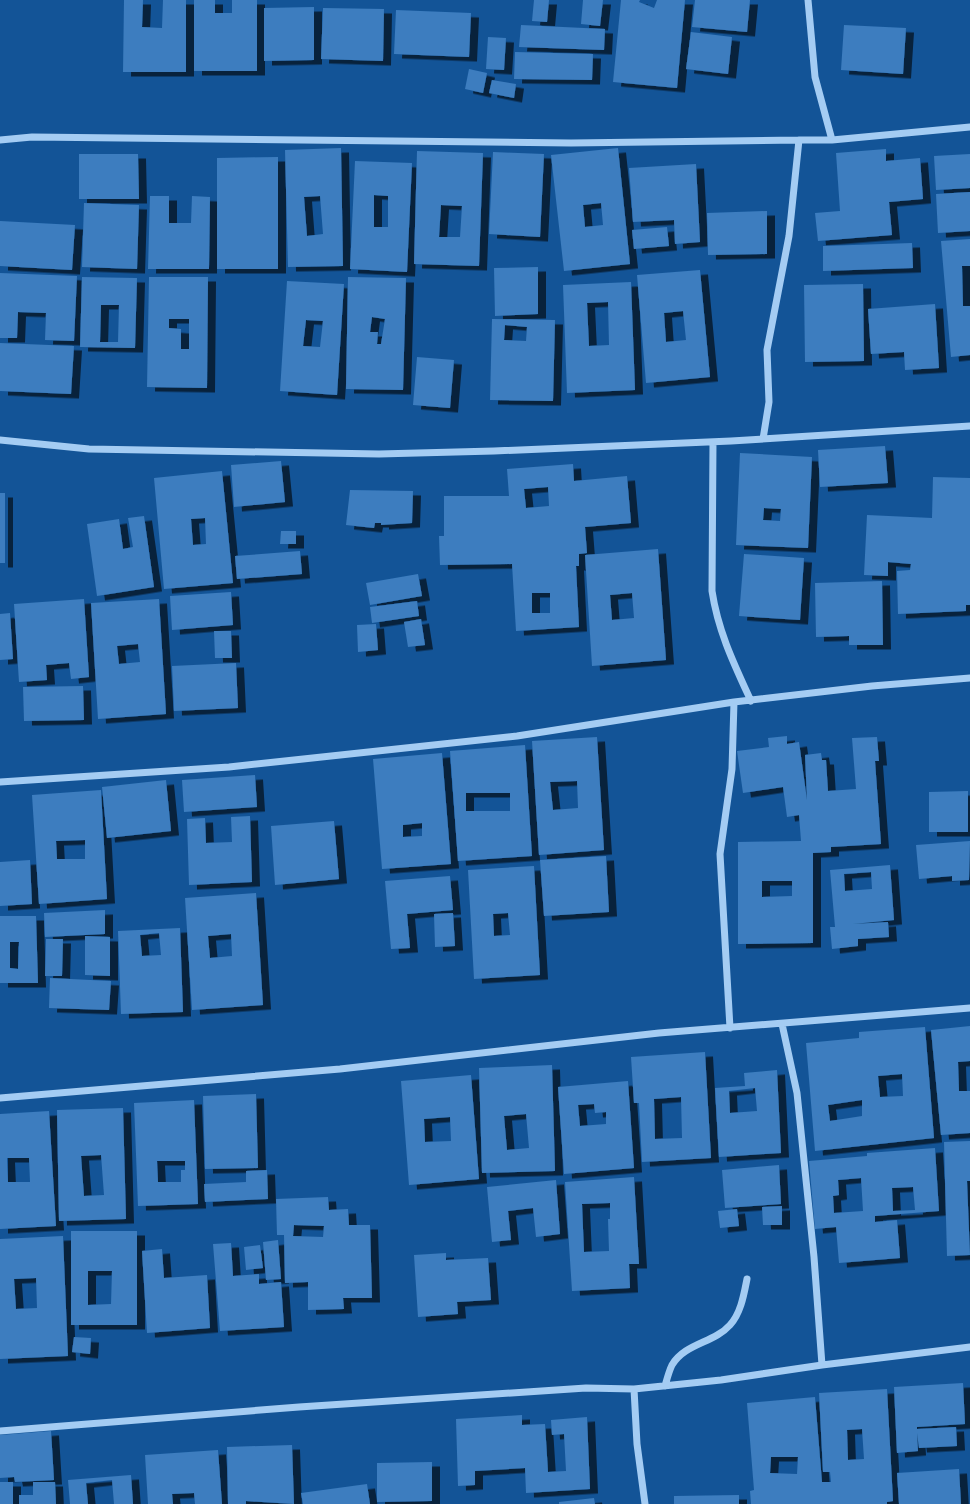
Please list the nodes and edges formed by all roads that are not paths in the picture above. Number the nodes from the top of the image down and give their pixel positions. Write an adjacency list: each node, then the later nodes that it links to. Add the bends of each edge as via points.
1 (808, 0): 3 (street, via 815,77)
2 (970, 127): 3 (street)
3 (832, 139): 5 (street)
4 (0, 140): 5 (street)
5 (799, 140): 7 (street, via 789,236 767,350 769,402)
6 (970, 426): 7 (street)
7 (763, 439): 9 (street)
8 (0, 440): 9 (street, via 89,449 379,454)
9 (713, 442): 11 (street, via 715,614)
10 (970, 678): 11 (street)
11 (751, 701): 12 (street)
12 (734, 702): 13 (street, via 503,738 229,767); 16 (street, via 732,769 720,854)
13 (0, 782)
14 (970, 1008): 15 (street)
15 (782, 1024): 16 (street); 20 (street, via 797,1093)
16 (730, 1028): 17 (street, via 340,1069)
17 (0, 1098)
18 (747, 1279): 21 (street, via 732,1324 680,1355)
19 (970, 1347): 20 (street)
20 (822, 1365): 21 (street)
21 (665, 1386): 22 (street)
22 (634, 1389): 23 (street, via 490,1394); 24 (street)
23 (0, 1431)
24 (645, 1504)

